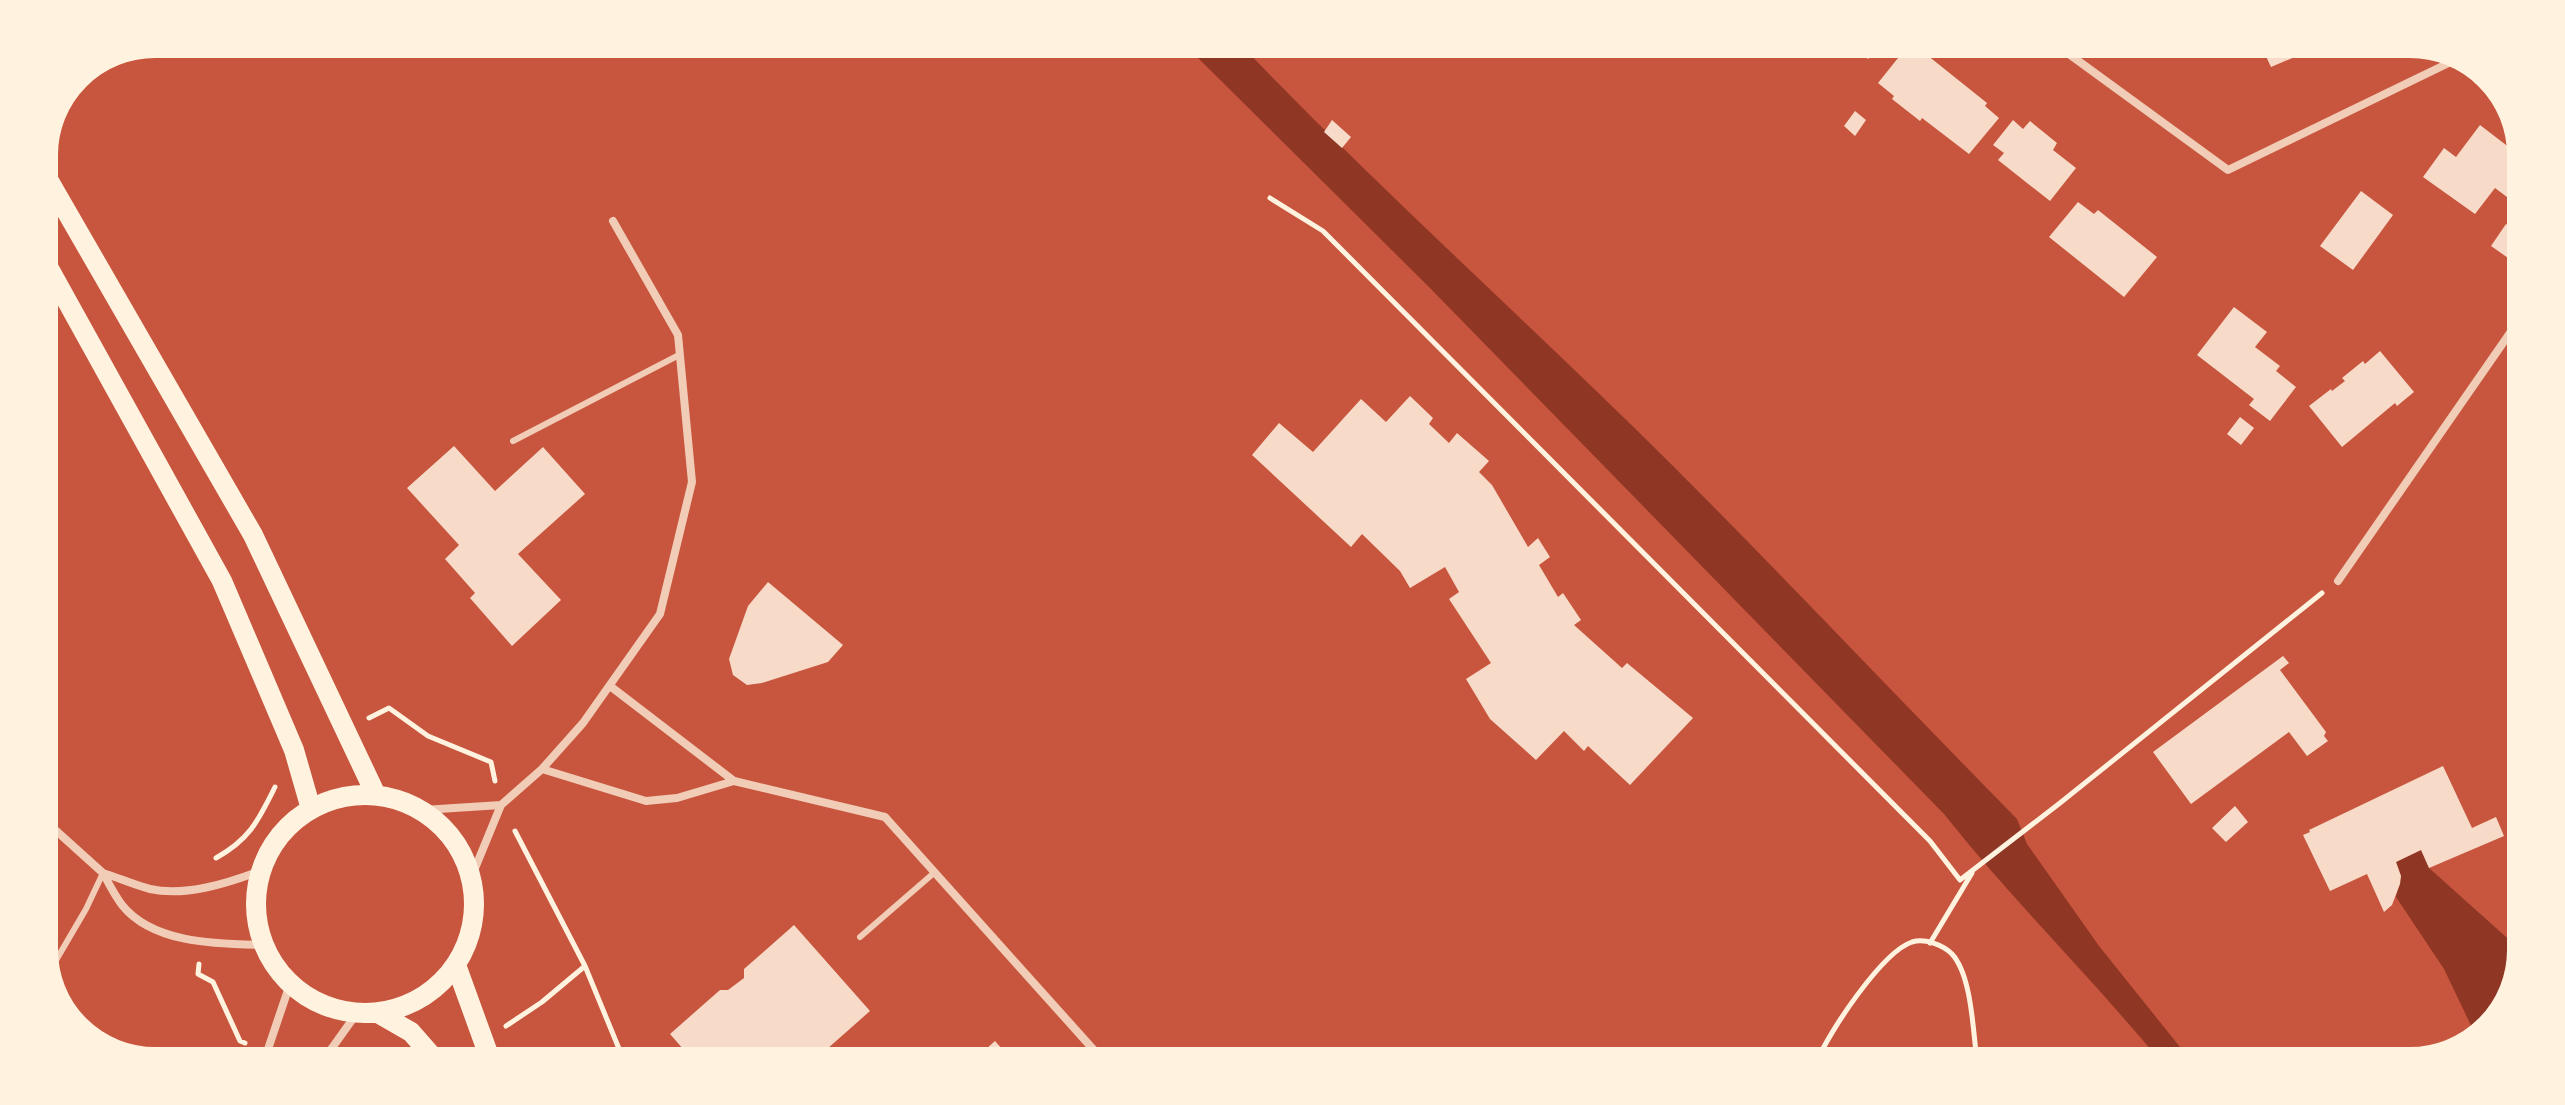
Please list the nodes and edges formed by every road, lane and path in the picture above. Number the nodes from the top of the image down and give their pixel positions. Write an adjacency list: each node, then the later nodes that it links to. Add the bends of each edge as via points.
1 (2072, 56): 2 (street, via 2228,170)
2 (2447, 64)
3 (56, 193): 15 (main road, via 253,535)
4 (1270, 198): 20 (path, via 1323,231 1930,841 1960,880)
5 (613, 221): 8 (street, via 678,335)
6 (56, 281): 17 (main road, via 222,581 294,750)
7 (2509, 334): 10 (street)
8 (679, 355): 9 (lane); 11 (street, via 692,482 660,614)
9 (513, 441)
10 (2338, 581): 20 (path)
11 (610, 686): 13 (street); 14 (street)
12 (389, 708): 16 (path, via 428,736 491,762)
13 (542, 769): 14 (street, via 646,801); 16 (street)
14 (734, 781): 22 (street, via 885,817)
15 (376, 795): 17 (main road, via 342,796); 18 (main road)
16 (501, 805): 18 (street); 24 (street); 30 (path)
17 (311, 809): 21 (main road, via 271,846)
18 (423, 810): 24 (main road, via 445,828)
19 (56, 831): 23 (street)
20 (1978, 866): 26 (path)
21 (260, 871): 23 (street, via 199,889 153,890); 27 (main road, via 255,896)
22 (935, 872): 25 (lane); 41 (street)
23 (103, 873): 27 (street, via 123,906 147,926 202,943); 28 (lane)
24 (471, 878): 29 (main road, via 475,908 470,938)
25 (860, 937)
26 (1930, 943): 42 (path, via 1912,942 1891,954); 43 (path, via 1953,955 1964,979)
27 (262, 945): 32 (main road)
28 (57, 959)
29 (456, 965): 34 (main road, via 435,988 409,1004); 39 (main road)
30 (585, 966): 39 (path); 40 (path)
31 (198, 974): 35 (path, via 213,982 240,1041)
32 (290, 984): 33 (main road, via 333,1009); 36 (street)
33 (357, 1013): 34 (main road); 37 (street)
34 (378, 1013): 38 (main road, via 411,1032)
35 (257, 1049)
36 (269, 1049)
37 (331, 1049)
38 (426, 1049)
39 (486, 1049)
40 (619, 1049)
41 (1093, 1049)
42 (1824, 1049)
43 (1975, 1049)

